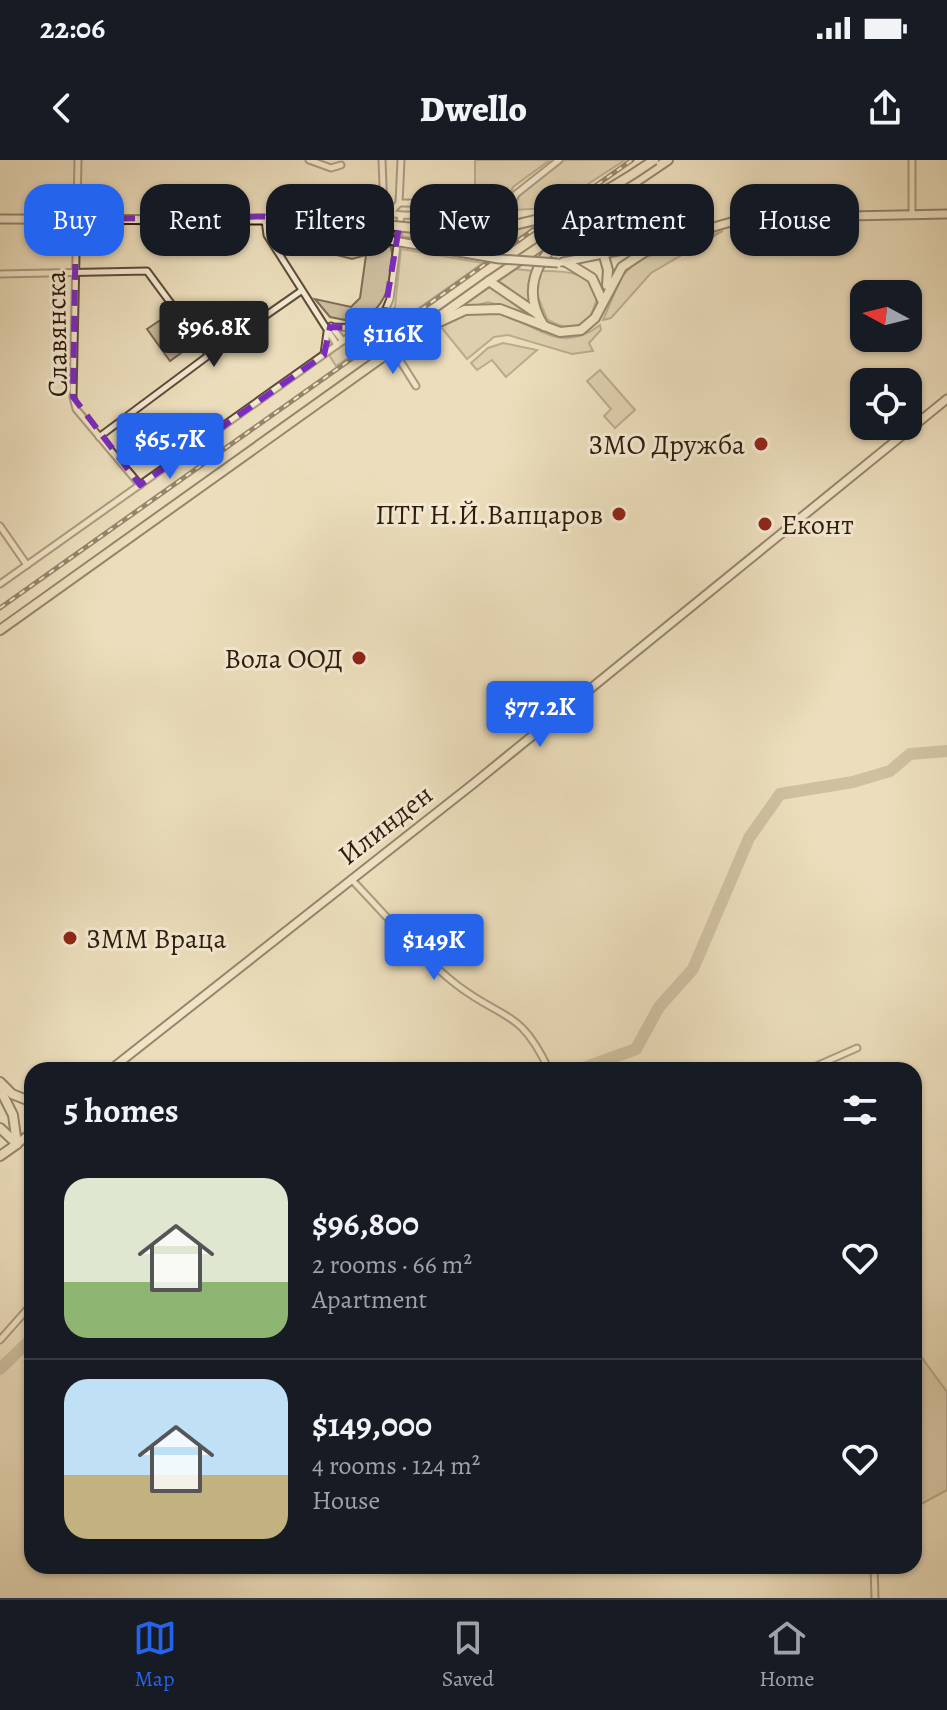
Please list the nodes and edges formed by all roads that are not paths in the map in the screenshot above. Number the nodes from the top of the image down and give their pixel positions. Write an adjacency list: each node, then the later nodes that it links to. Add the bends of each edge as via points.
1 (78, 160): 10 (street, Славянска)
2 (309, 160): 9 (street, via 331,168)
3 (382, 160): 11 (street)
4 (401, 160): 14 (street)
5 (559, 160): 13 (street)
6 (654, 160): 25 (main road, bridge, via 597,197 522,224 462,233 299,216)
7 (668, 160): 12 (main road)
8 (912, 160): 21 (street)
9 (341, 165)
10 (77, 184)
11 (383, 184)
12 (633, 184)
13 (518, 193)
14 (399, 203): 15 (street); 16 (street)
15 (410, 203)
16 (394, 209)
17 (394, 214): 19 (street)
18 (947, 214): 21 (street)
19 (401, 215): 20 (street); 40 (street, via 390,299 385,311)
20 (410, 215)
21 (912, 215): 26 (street, via 745,218)
22 (0, 219): 23 (street)
23 (24, 219)
24 (124, 219): 25 (street)
25 (265, 220): 32 (street, bridge, via 499,259); 36 (street, via 267,235)
26 (714, 227)
27 (534, 251): 35 (main road)
28 (75, 256): 33 (street, Славянска)
29 (544, 256): 38 (main road, via 531,291)
30 (604, 256): 32 (street); 37 (main road, via 608,282)
31 (638, 256): 37 (main road, via 622,267)
32 (562, 262): 37 (main road, via 592,278)
33 (75, 272): 34 (street); 45 (street, via 147,271); 49 (street, Славянска, via 73,397 76,409)
34 (0, 274)
35 (489, 281): 38 (main road); 41 (main road)
36 (301, 291): 42 (street); 45 (street)
37 (602, 302): 39 (main road, via 581,330 560,332)
38 (536, 314): 39 (main road)
39 (545, 326): 41 (main road, via 482,308)
40 (362, 328): 42 (street); 43 (street)
41 (426, 328): 44 (main road)
42 (330, 329): 43 (street); 46 (street)
43 (340, 343): 46 (street)
44 (394, 351): 47 (street); 54 (main road)
45 (209, 355): 49 (street)
46 (324, 355): 50 (street)
47 (416, 386)
48 (947, 399): 55 (street, Илинден)
49 (99, 437): 50 (street, Славянска)
50 (140, 485): 52 (street)
51 (0, 526): 52 (street)
52 (27, 565): 53 (street)
53 (0, 584)
54 (0, 630)
55 (350, 879): 57 (street, Илинден); 58 (street, via 457,985 519,1022)
56 (857, 1048): 59 (street)
57 (120, 1062)
58 (545, 1062)
59 (825, 1062)
60 (0, 1082): 62 (main road)
61 (0, 1089): 65 (main road, via 13,1115)
62 (24, 1099)
63 (0, 1128): 65 (main road)
64 (24, 1138): 65 (street)
65 (17, 1144): 66 (main road)
66 (0, 1156)
67 (24, 1313): 68 (street)
68 (0, 1340)
69 (874, 1574): 70 (street)
70 (875, 1598)

